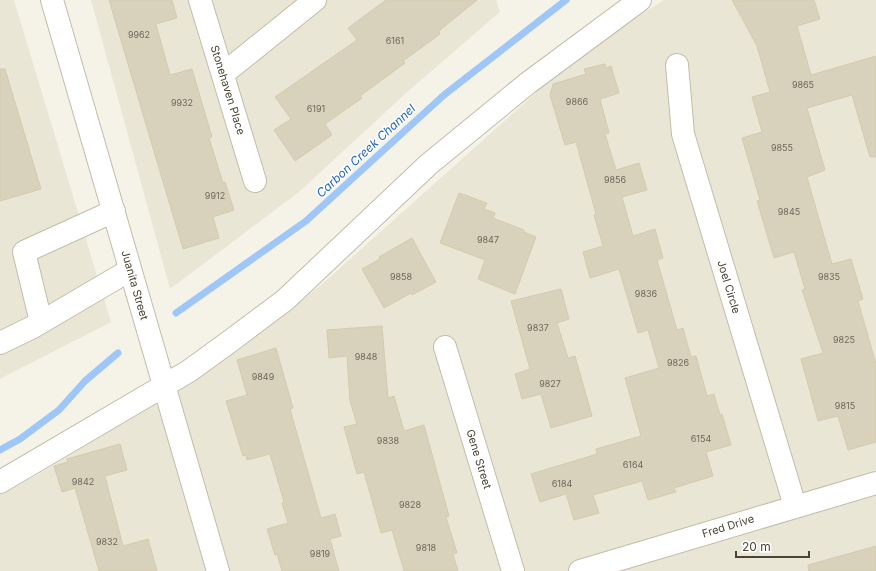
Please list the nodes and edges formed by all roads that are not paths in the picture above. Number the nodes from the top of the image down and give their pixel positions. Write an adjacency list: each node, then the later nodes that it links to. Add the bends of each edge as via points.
1 (52, 0): 8 (street, Juanita Street)
2 (200, 0): 6 (street, Stonehaven Place)
3 (315, 0): 6 (street)
4 (640, 0): 13 (street, via 528,83 429,164 284,300 189,371)
5 (677, 65): 16 (street, Joel Circle, via 683,134)
6 (223, 74): 7 (street, Stonehaven Place)
7 (255, 181)
8 (114, 211): 9 (street, Juanita Street); 10 (street, via 24,252)
9 (130, 270): 10 (street); 13 (street, Juanita Street)
10 (41, 322): 11 (street)
11 (0, 342)
12 (445, 347): 18 (street, Gene Street)
13 (163, 385): 14 (street); 17 (street, Juanita Street)
14 (0, 482)
15 (876, 482): 16 (street, Fred Drive)
16 (795, 506): 19 (street, Fred Drive)
17 (218, 571)
18 (513, 571)
19 (580, 571)

